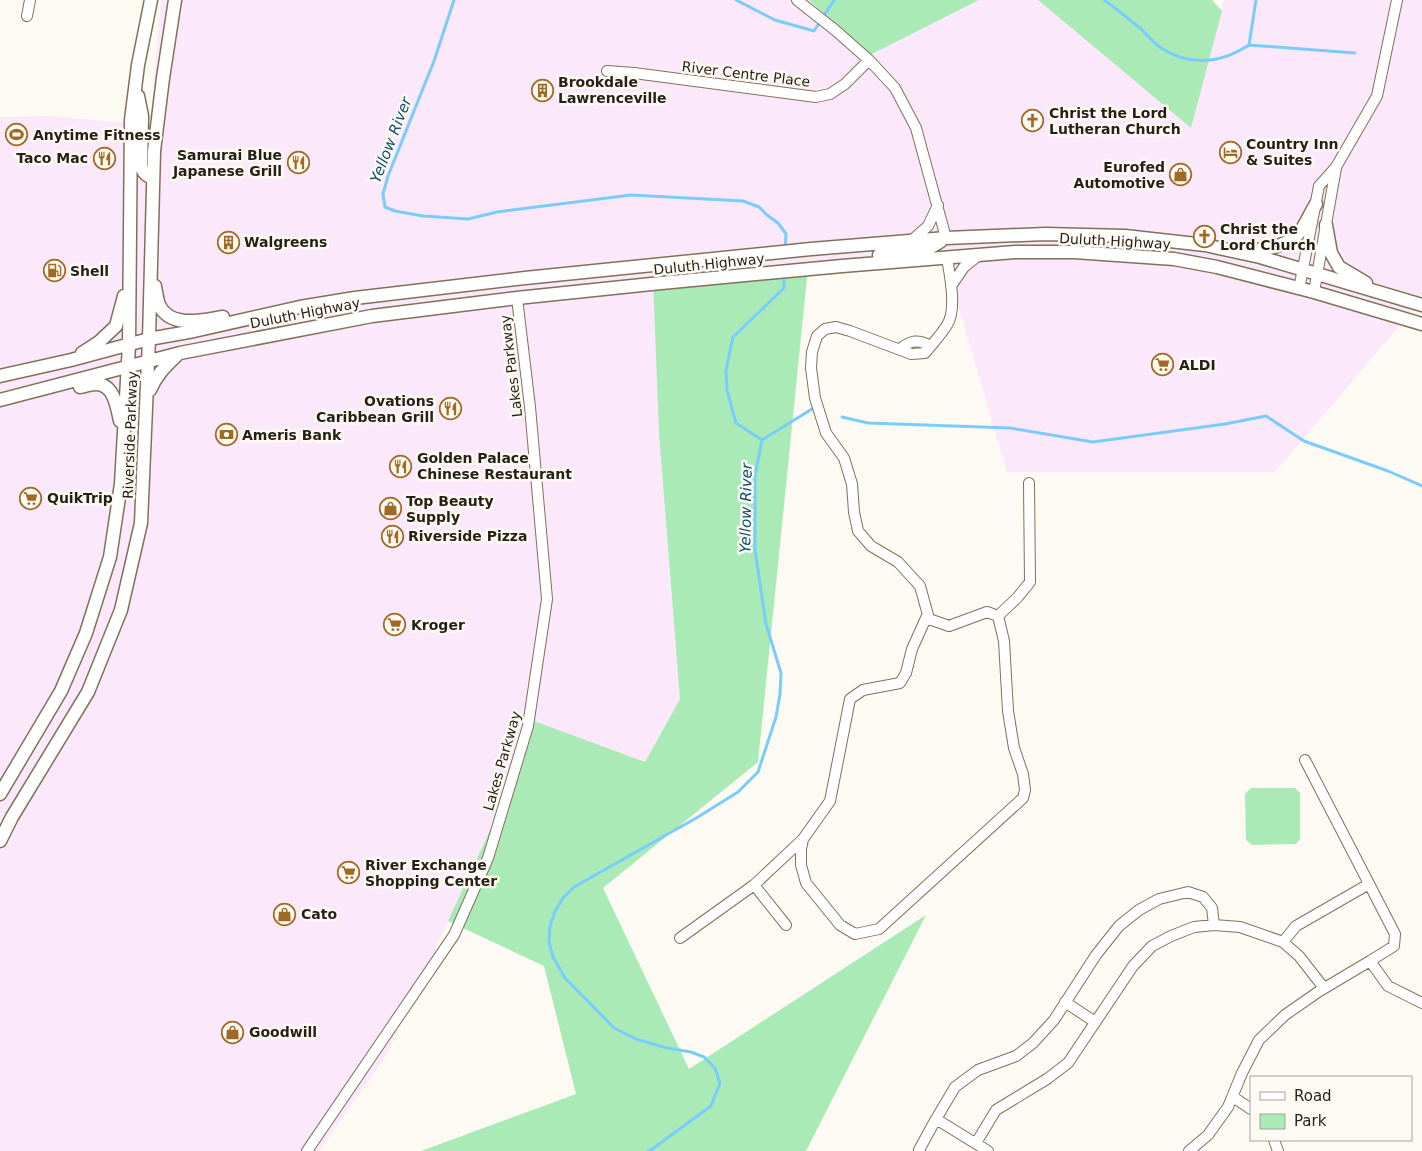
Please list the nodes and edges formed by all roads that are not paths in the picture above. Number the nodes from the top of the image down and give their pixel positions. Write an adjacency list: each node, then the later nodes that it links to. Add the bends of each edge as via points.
1 (30, 0): 6 (street)
2 (151, 0): 9 (main road, Riverside Parkway)
3 (175, 0): 11 (main road, Riverside Parkway)
4 (797, 0): 7 (street)
5 (1397, 0): 10 (street, via 1377,96)
6 (27, 16)
7 (869, 60): 8 (street, River Centre Place, via 830,94 816,96); 13 (street, via 895,88 908,110)
8 (607, 71)
9 (135, 84): 11 (main road, via 142,116 142,167 143,172); 25 (main road, Riverside Parkway, via 131,120)
10 (1336, 168): 12 (street, via 1319,186); 14 (street)
11 (153, 178): 22 (main road, Riverside Parkway)
12 (1316, 204): 18 (main road, via 1301,230 1286,243 1268,249); 23 (street)
13 (938, 205): 16 (street); 17 (street, via 928,226)
14 (1326, 225): 24 (street); 29 (main road, via 1331,253 1339,268)
15 (1045, 234): 16 (main road, Duluth Highway); 18 (main road, Duluth Highway, via 1125,236); 20 (main road, via 968,243)
16 (946, 238): 17 (main road, Duluth Highway); 21 (main road, via 926,250 849,259)
17 (911, 241): 32 (main road, Duluth Highway, via 525,278 374,296)
18 (1238, 252): 23 (main road, Duluth Highway)
19 (978, 255): 20 (main road, Duluth Highway); 26 (street); 27 (main road, Duluth Highway, via 1074,252 1174,259)
20 (947, 258): 21 (main road, Duluth Highway); 26 (street)
21 (842, 266): 30 (main road, Duluth Highway)
22 (150, 267): 32 (main road, via 160,305 168,316 181,322); 34 (main road, Riverside Parkway)
23 (1303, 269): 24 (main road, Duluth Highway); 27 (street)
24 (1317, 274): 28 (street); 29 (main road, Duluth Highway)
25 (129, 277): 35 (main road, Riverside Parkway); 37 (main road, via 116,326 99,342)
26 (952, 286): 46 (street, via 948,324 930,346 922,341 908,343 900,349 836,327 825,329 817,336 812,352 815,398 826,433 844,458 852,484 858,531 871,546 898,562 920,586)
27 (1299, 289): 28 (main road, Duluth Highway)
28 (1314, 292): 33 (main road, Duluth Highway)
29 (1383, 293): 31 (main road, Duluth Highway)
30 (517, 298): 36 (main road, Duluth Highway, via 372,316); 68 (street, Lakes Parkway, via 547,600 528,726 488,858 454,936)
31 (1422, 305)
32 (275, 312): 34 (main road, Duluth Highway)
33 (1422, 324)
34 (149, 339): 35 (main road, Duluth Highway); 38 (main road, Riverside Parkway)
35 (129, 345): 37 (main road, Duluth Highway); 39 (main road, Riverside Parkway)
36 (180, 353): 38 (main road, Duluth Highway); 41 (main road, via 155,378)
37 (71, 360): 40 (main road, Duluth Highway)
38 (148, 361): 39 (main road, Duluth Highway); 41 (main road, Riverside Parkway)
39 (127, 368): 42 (main road, Duluth Highway); 44 (main road, Riverside Parkway)
40 (0, 376)
41 (147, 397): 51 (main road, Riverside Parkway, via 141,523 121,610 88,692)
42 (0, 400)
43 (0, 408): 44 (main road, via 94,384 103,385 112,394)
44 (124, 437): 49 (main road, Riverside Parkway, via 110,557 86,633 61,691)
45 (1029, 483): 47 (street, via 1030,582)
46 (927, 616): 47 (street, via 949,626 987,612); 50 (street, via 900,683 863,690 850,699 830,800)
47 (998, 616): 50 (street, via 1004,641 1014,748 1023,774 1023,798 879,929 856,934 840,924 806,883 801,865)
48 (1305, 760): 52 (street)
49 (0, 794)
50 (803, 839): 53 (street)
51 (0, 841)
52 (1369, 884): 57 (street, via 1296,926); 58 (street, via 1395,934 1394,946)
53 (754, 885): 54 (street); 56 (street)
54 (786, 924)
55 (1214, 925): 57 (street, via 1240,927); 60 (street, via 1212,908 1204,897 1188,892 1152,903 1119,926); 62 (street, via 1194,927 1152,946 1133,966)
56 (680, 938)
57 (1283, 942): 59 (street, via 1299,956)
58 (1370, 961): 59 (street); 61 (street, via 1388,986)
59 (1324, 988): 63 (street, via 1285,1014 1259,1040)
60 (1065, 1002): 62 (street); 65 (street, via 1033,1043 1016,1056 978,1070 955,1087)
61 (1422, 1003)
62 (1095, 1022): 66 (street, via 1068,1063 996,1110)
63 (1232, 1097): 64 (street); 67 (street, via 1208,1135)
64 (1250, 1108)
65 (936, 1119): 66 (street); 69 (street)
66 (976, 1143): 70 (street)
67 (1194, 1150)
68 (307, 1151)
69 (920, 1151)
70 (988, 1151)

